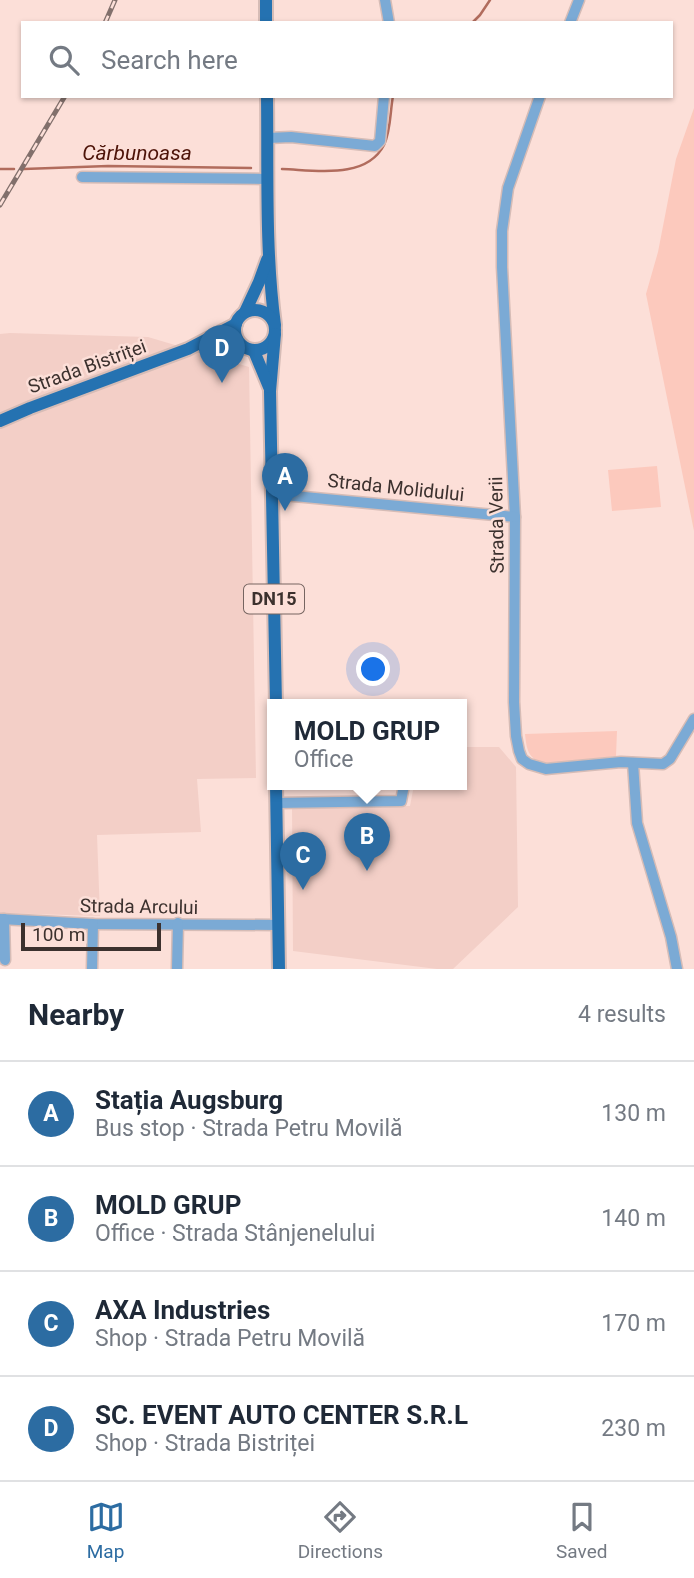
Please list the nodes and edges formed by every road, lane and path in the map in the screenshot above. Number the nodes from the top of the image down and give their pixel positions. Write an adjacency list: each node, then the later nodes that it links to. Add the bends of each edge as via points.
1 (265, 0): 4 (main road)
2 (386, 0): 5 (street)
3 (579, 0): 6 (street)
4 (266, 21)
5 (389, 21)
6 (571, 21)
7 (267, 98): 10 (main road, DN15)
8 (384, 98): 10 (street, via 380,141 375,146)
9 (539, 98): 23 (street, Strada Verii, via 508,188 502,231)
10 (268, 138): 12 (main road, DN15)
11 (82, 177): 12 (street)
12 (268, 179): 13 (main road, DN15)
13 (269, 253): 14 (main road, DN15); 16 (main road, DN15)
14 (245, 313): 15 (main road, DN15); 16 (main road, via 263,312 272,319)
15 (236, 324): 17 (main road); 18 (main road, Strada Bistriței)
16 (275, 330): 19 (main road, via 270,344); 20 (main road, DN15)
17 (240, 344): 18 (main road, Strada Bistriței); 19 (main road)
18 (188, 349): 21 (main road, Strada Bistriței)
19 (254, 351): 20 (main road, DN15)
20 (270, 391): 22 (main road, DN15)
21 (0, 421)
22 (273, 494): 23 (street, Strada Molidului); 24 (main road, DN15)
23 (515, 517): 26 (street, Strada Verii, via 514,702 522,759 546,769)
24 (276, 699)
25 (694, 719): 26 (street, Strada Verii, via 670,759 663,764)
26 (633, 763): 38 (street, via 640,836)
27 (276, 790): 29 (main road)
28 (403, 790): 29 (street, via 401,802)
29 (277, 803): 33 (main road)
30 (2, 919): 32 (street, Strada Arcului); 34 (street)
31 (178, 923): 32 (street, Strada Arcului); 33 (street, Strada Arcului); 36 (street)
32 (93, 924): 35 (street)
33 (278, 925): 37 (main road)
34 (5, 960)
35 (92, 969)
36 (177, 969)
37 (279, 969)
38 (677, 969)

